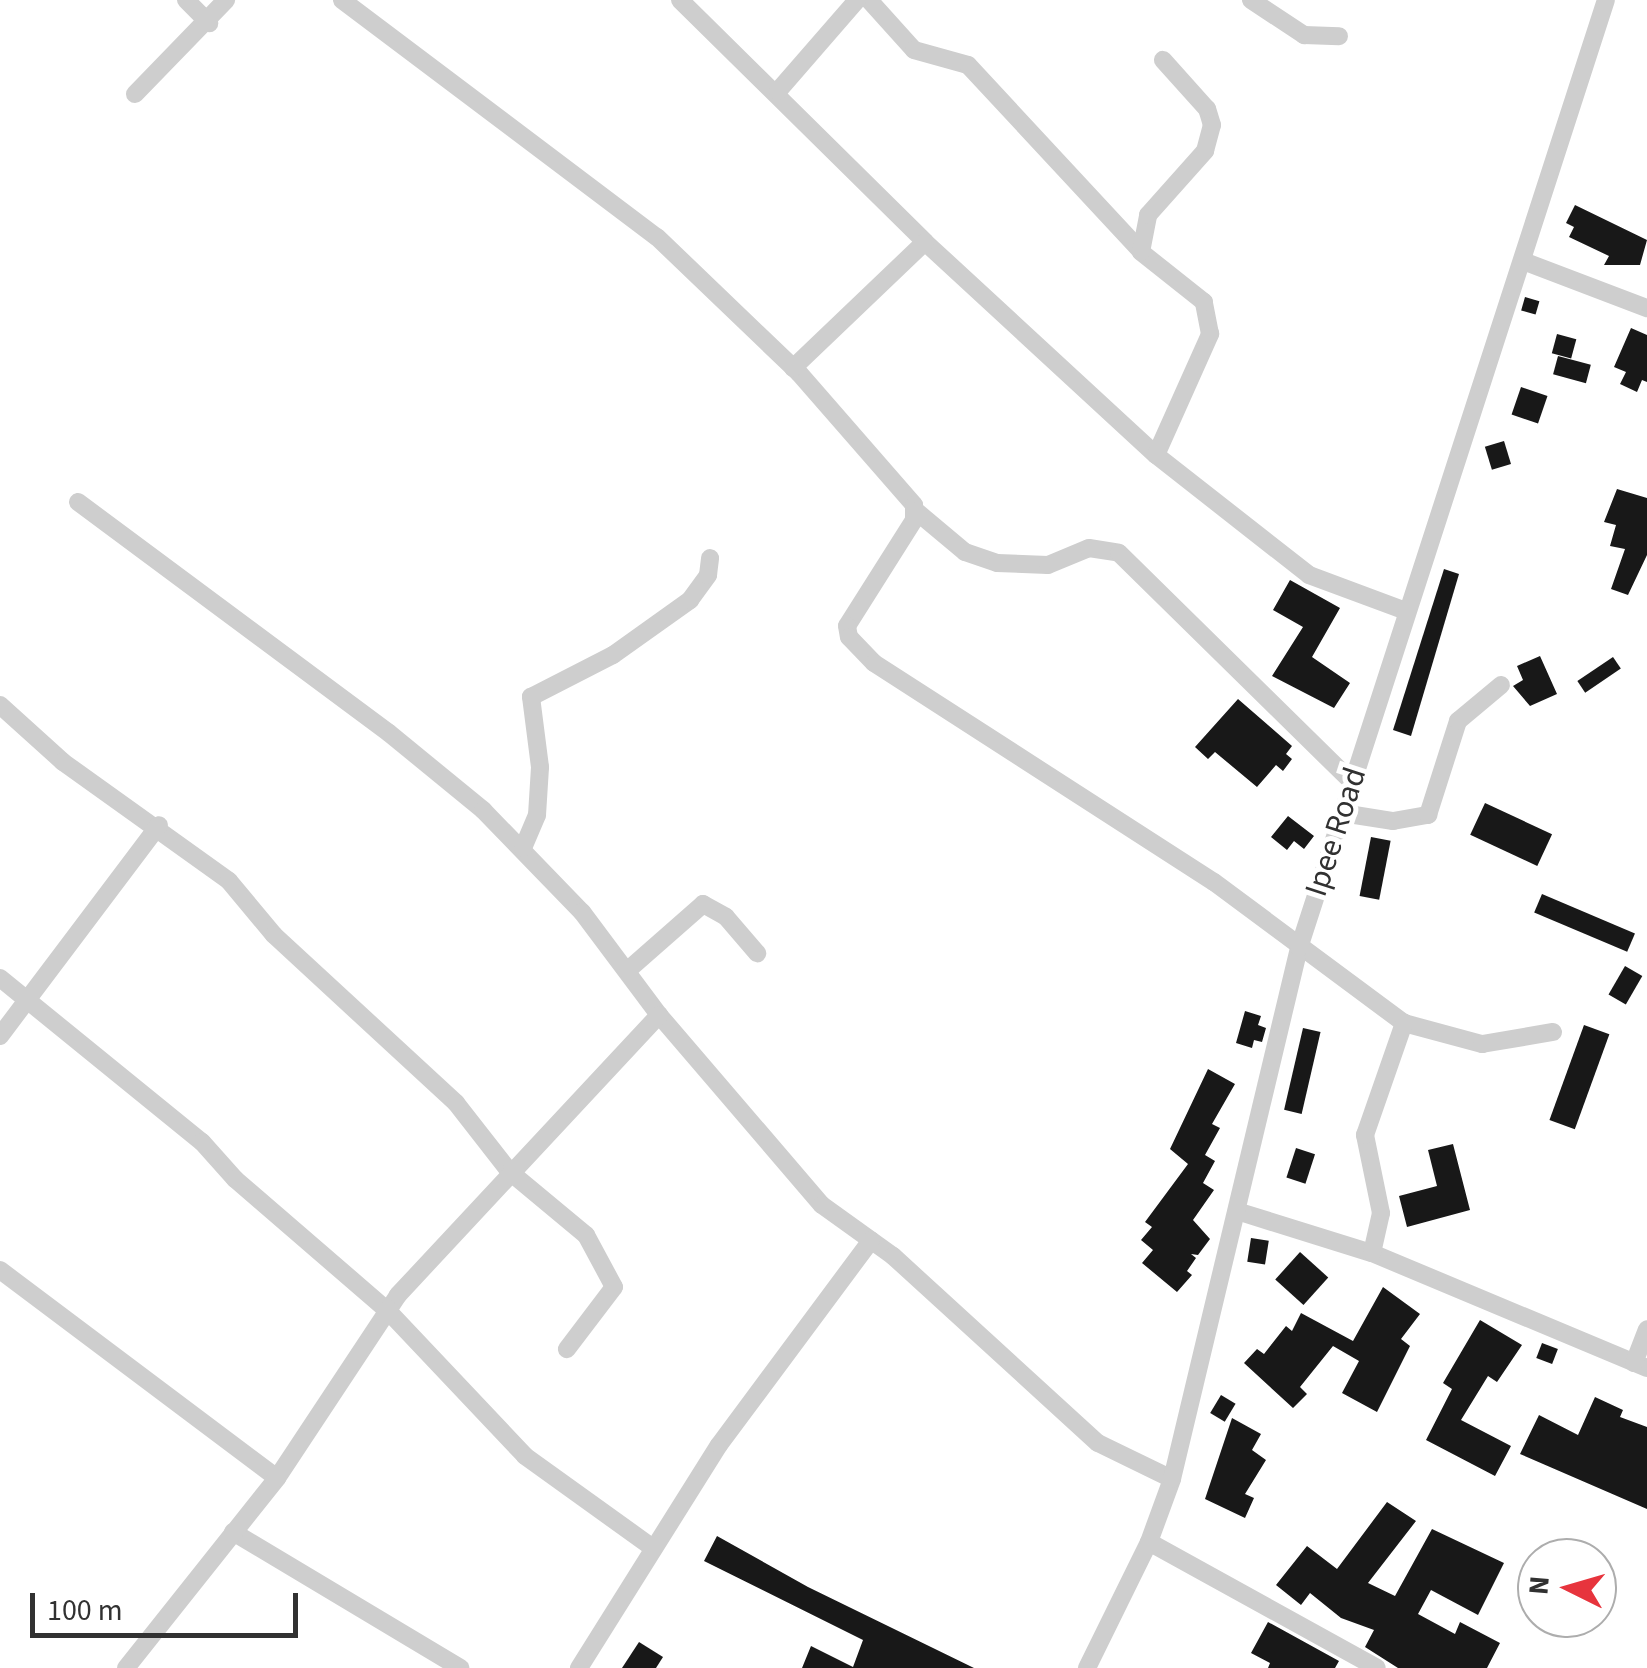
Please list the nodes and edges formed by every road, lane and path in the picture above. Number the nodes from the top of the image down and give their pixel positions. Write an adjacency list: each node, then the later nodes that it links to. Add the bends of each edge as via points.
1 (186, 0): 9 (street)
2 (226, 0): 9 (street)
3 (342, 0): 18 (street, via 597,188)
4 (680, 0): 12 (street)
5 (857, 0): 12 (street)
6 (869, 0): 15 (street, via 914,50 968,65)
7 (1251, 0): 10 (street, via 1304,35)
8 (1606, 0): 16 (street, Ipee Road)
9 (209, 23): 13 (street)
10 (1339, 36)
11 (1163, 60): 15 (street, via 1207,108 1212,124 1205,151 1148,215)
12 (778, 91): 14 (street)
13 (135, 94)
14 (925, 242): 18 (street); 19 (street)
15 (1142, 252): 19 (street, via 1204,302 1210,318 1210,334)
16 (1523, 261): 17 (street); 23 (street, Ipee Road)
17 (1647, 308)
18 (794, 368): 21 (street)
19 (1156, 455): 23 (street, via 1309,574)
20 (78, 502): 29 (street, via 390,733)
21 (916, 512): 26 (street, via 966,552 997,563 1048,565 1090,548 1119,553); 30 (street, via 849,618 849,638 900,680 1214,882)
22 (710, 558): 29 (street, via 708,575 690,600 613,655 531,697 540,767 537,815)
23 (1406, 611): 26 (street, Ipee Road)
24 (1502, 685): 27 (street, via 1458,721 1428,815 1394,821)
25 (0, 705): 28 (street, via 63,762)
26 (1352, 782): 27 (street, Ipee Road)
27 (1342, 812): 30 (street, Ipee Road)
28 (159, 824): 34 (street); 39 (street, via 229,881 266,926 456,1103)
29 (523, 848): 32 (street)
30 (1299, 948): 36 (street); 40 (street, Ipee Road)
31 (756, 954): 32 (street, via 726,917 703,904)
32 (628, 970): 35 (street)
33 (0, 978): 34 (street)
34 (26, 1000): 38 (street); 44 (street, via 202,1142 235,1179)
35 (659, 1015): 39 (street); 41 (street, via 822,1205)
36 (1404, 1023): 37 (street, via 1482,1044); 42 (street, via 1365,1136 1381,1212)
37 (1553, 1032)
38 (0, 1036)
39 (510, 1172): 44 (street, via 398,1295); 46 (street, via 586,1234 614,1287)
40 (1240, 1212): 42 (street); 49 (street, Ipee Road)
41 (871, 1240): 49 (street, via 1077,1427); 52 (street, via 719,1445)
42 (1372, 1253): 47 (street)
43 (3, 1277): 48 (street)
44 (390, 1313): 48 (street); 52 (street, via 526,1456)
45 (1647, 1329): 47 (street)
46 (567, 1349)
47 (1641, 1366)
48 (277, 1478): 50 (street)
49 (1172, 1479): 51 (street, Ipee Road)
50 (232, 1532): 54 (street); 55 (street)
51 (1149, 1542): 53 (street); 57 (street, Ipee Road)
52 (653, 1548): 56 (street)
53 (1367, 1666)
54 (126, 1668)
55 (460, 1668)
56 (579, 1668)
57 (1087, 1668)

